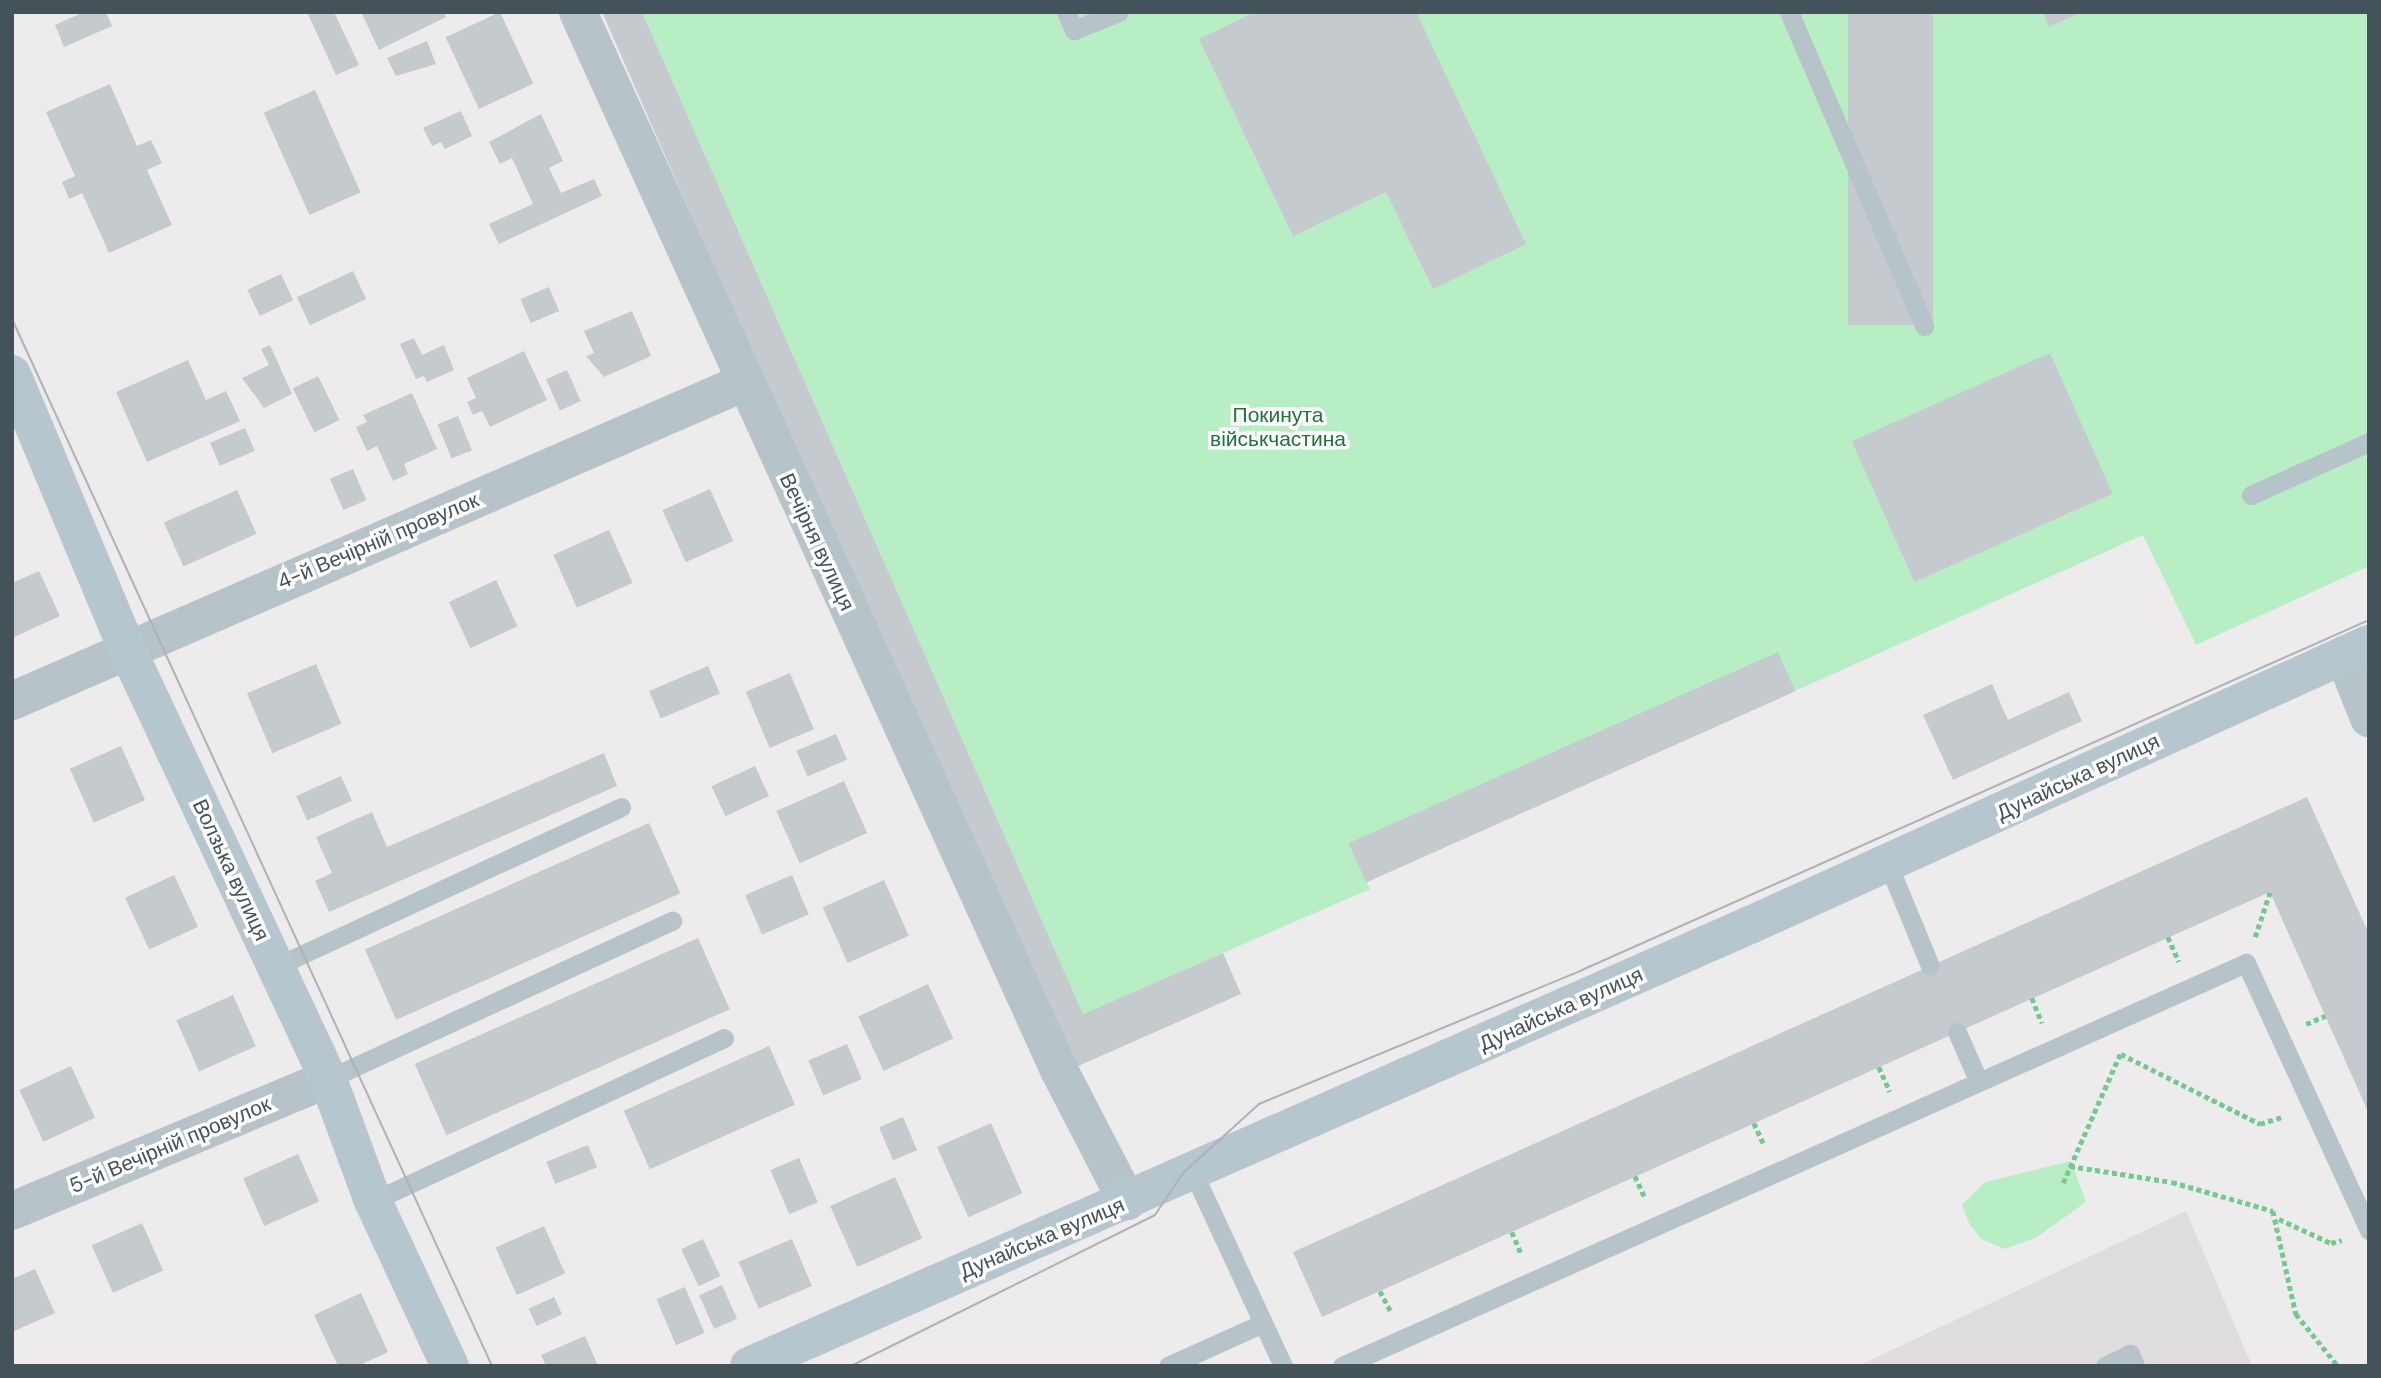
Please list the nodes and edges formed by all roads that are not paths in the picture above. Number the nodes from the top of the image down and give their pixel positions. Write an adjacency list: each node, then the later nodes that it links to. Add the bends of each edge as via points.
1 (578, 12): 7 (street, Вечірня вулиця)
2 (1066, 12): 3 (lane, via 1074,30)
3 (1119, 12)
4 (1789, 12): 5 (lane)
5 (1924, 326)
6 (12, 373): 10 (street, Волзька вулиця)
7 (744, 383): 10 (street, 4-й Вечірній провулок); 25 (street, Вечірня вулиця, via 1059,1070)
8 (2369, 442): 9 (lane)
9 (2251, 495)
10 (127, 649): 12 (street, 4-й Вечірній провулок); 17 (street, Волзька вулиця)
11 (2356, 649): 13 (street); 15 (street, Дунайська вулиця)
12 (12, 701)
13 (2369, 718)
14 (621, 807): 17 (lane)
15 (1888, 864): 18 (lane); 23 (street, Дунайська вулиця)
16 (672, 921): 21 (lane)
17 (276, 966): 21 (street, Волзька вулиця)
18 (1930, 966)
19 (1957, 1032): 22 (lane)
20 (724, 1038): 24 (lane)
21 (328, 1079): 24 (street, Волзька вулиця); 26 (street, 5-й Вечірній провулок)
22 (1978, 1080): 27 (lane, via 2246,963 2312,1105); 33 (lane)
23 (1192, 1172): 25 (street, Дунайська вулиця); 28 (lane)
24 (373, 1201): 29 (street, Волзька вулиця)
25 (1127, 1201): 30 (street, Дунайська вулиця)
26 (12, 1212)
27 (2362, 1233)
28 (1263, 1324): 31 (lane); 32 (lane)
29 (450, 1366)
30 (749, 1366)
31 (1168, 1366)
32 (1283, 1366)
33 (1342, 1366)
34 (2105, 1366): 35 (lane, via 2130,1354)
35 (2135, 1366)

